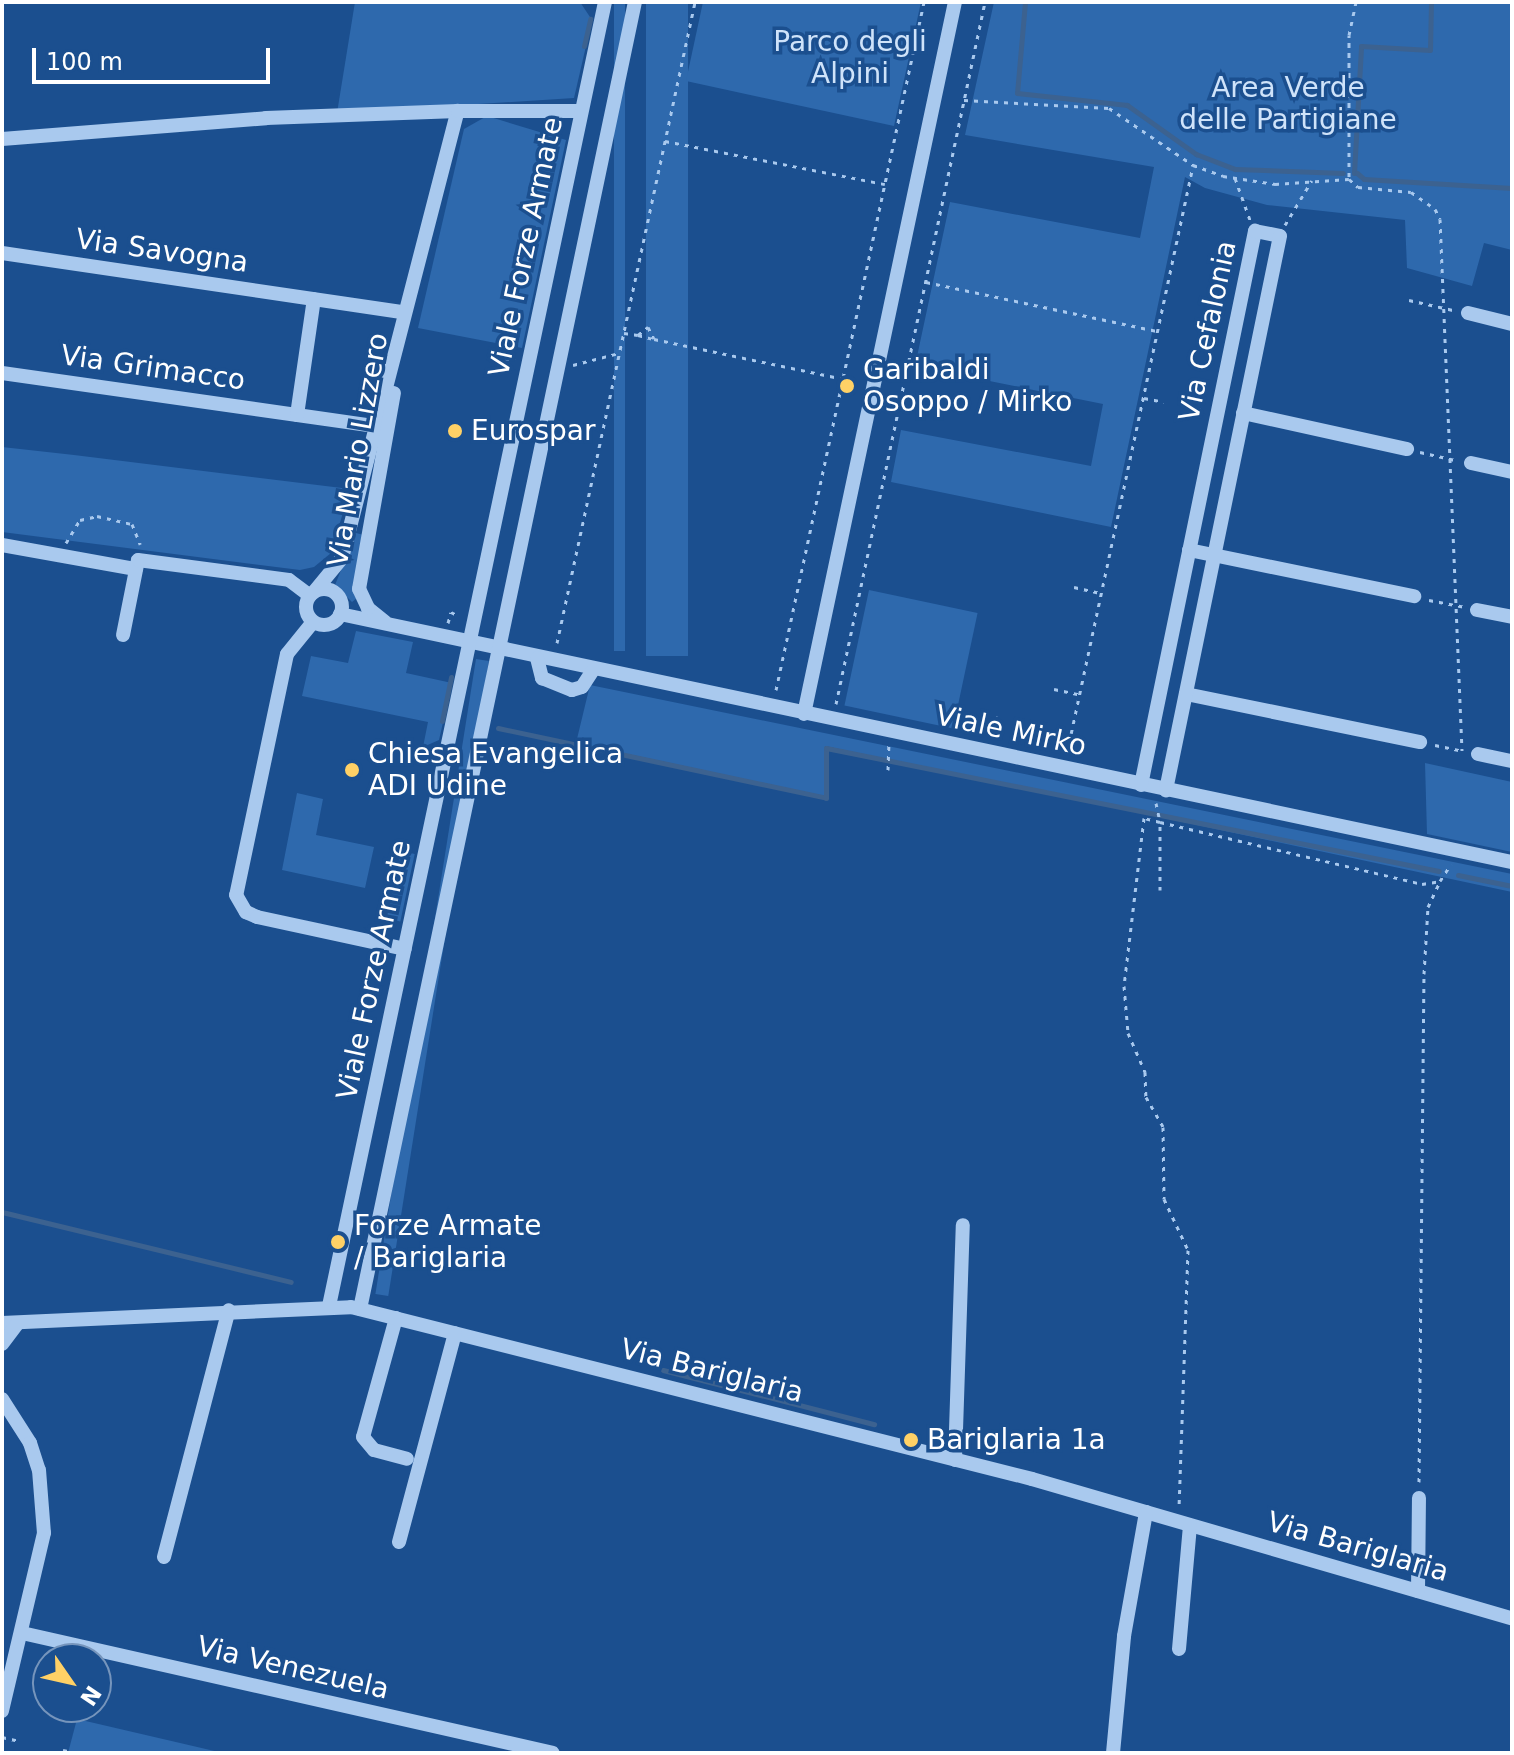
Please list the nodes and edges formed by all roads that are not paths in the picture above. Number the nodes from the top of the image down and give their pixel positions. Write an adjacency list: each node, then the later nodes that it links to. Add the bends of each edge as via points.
1 (605, 2): 5 (street, Viale Forze Armate)
2 (632, 2): 32 (street, Viale Forze Armate)
3 (955, 2): 36 (street)
4 (458, 111): 5 (street); 6 (street, via 266,118); 9 (street, Via Mario Lizzero)
5 (581, 111): 31 (street, Viale Forze Armate)
6 (2, 139)
7 (2, 253): 8 (street, Via Savogna)
8 (314, 299): 9 (street, Via Savogna); 14 (street)
9 (404, 313): 23 (street, Via Mario Lizzero, via 342,558); 29 (street, Via Mario Lizzero, via 359,589 372,613)
10 (1468, 313): 11 (street)
11 (1512, 324)
12 (2, 373): 14 (street, Via Grimacco)
13 (1243, 413): 16 (street); 20 (street, Via Cefalonia, via 1280,236 1255,231); 21 (street, Via Cefalonia)
14 (297, 415): 15 (street, Via Grimacco)
15 (366, 425)
16 (1407, 449)
17 (1471, 463): 18 (street)
18 (1512, 472)
19 (2, 545): 22 (street, Via Mario Lizzero)
20 (1189, 550): 21 (street); 40 (street, Via Cefalonia)
21 (1214, 555): 24 (street); 35 (street, Via Cefalonia)
22 (137, 564): 23 (street, Via Mario Lizzero, via 289,580); 30 (street)
23 (312, 594): 26 (street, Via Mario Lizzero, via 334,593 341,602); 28 (street, Via Mario Lizzero, via 306,607)
24 (1414, 596)
25 (1477, 610): 27 (street)
26 (340, 614): 28 (street, Via Mario Lizzero, via 328,624); 29 (street, Via Mario Lizzero)
27 (1512, 617)
28 (313, 622): 43 (street, via 287,654 239,904 257,917)
29 (395, 627): 31 (street, Via Mario Lizzero)
30 (123, 635)
31 (470, 644): 32 (street); 43 (street, Viale Forze Armate)
32 (498, 650): 33 (street, Viale Mirko); 46 (street, Viale Forze Armate)
33 (537, 658): 34 (street, Viale Mirko); 34 (street, via 542,678 572,690 582,687)
34 (593, 670): 36 (street, Viale Mirko)
35 (1186, 694): 37 (street); 41 (street, Via Cefalonia)
36 (804, 714): 40 (street, Viale Mirko)
37 (1420, 742)
38 (1478, 754): 39 (street)
39 (1512, 761)
40 (1141, 785): 41 (street, Viale Mirko)
41 (1166, 790): 42 (street, Viale Mirko)
42 (1512, 862)
43 (405, 949): 45 (street, Viale Forze Armate)
44 (963, 1225): 55 (street)
45 (329, 1306): 46 (street, Via Bariglaria); 47 (street, Via Bariglaria)
46 (360, 1309): 48 (street, Via Bariglaria)
47 (229, 1310): 50 (street, Via Bariglaria); 60 (street)
48 (396, 1318): 51 (street, Via Bariglaria); 54 (street, via 363,1437 374,1450)
49 (2, 1323): 50 (street, Via Bariglaria)
50 (18, 1323): 52 (street)
51 (455, 1333): 55 (street, Via Bariglaria); 59 (street)
52 (2, 1344)
53 (2, 1399): 63 (street, via 30,1443 43,1501 44,1533)
54 (407, 1459)
55 (955, 1460): 57 (street, Via Bariglaria)
56 (1419, 1498): 61 (street)
57 (1146, 1512): 58 (street, Via Bariglaria); 67 (street, via 1124,1636)
58 (1184, 1523): 61 (street, Via Bariglaria); 64 (street)
59 (399, 1542)
60 (164, 1557)
61 (1418, 1591): 62 (street, Via Bariglaria)
62 (1512, 1618)
63 (22, 1633): 65 (street); 66 (street, Via Venezuela)
64 (1179, 1649)
65 (2, 1711)
66 (553, 1753)
67 (1113, 1753)

